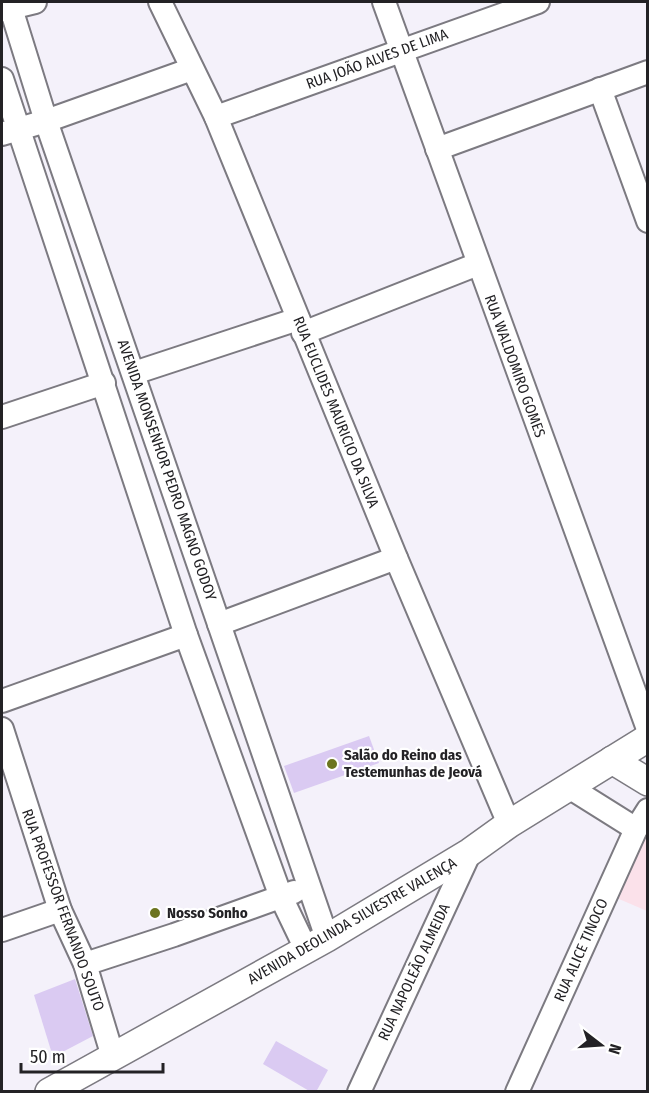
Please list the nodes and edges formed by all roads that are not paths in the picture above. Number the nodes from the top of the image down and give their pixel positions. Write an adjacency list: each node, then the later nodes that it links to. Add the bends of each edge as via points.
1 (35, 2): 5 (street)
2 (160, 2): 7 (street, RUA EUCLIDES MAURICIO DA SILVA)
3 (384, 2): 6 (street, RUA WALDOMIRO GOMES)
4 (538, 2): 6 (street, RUA JOÃO ALVES DE LIMA)
5 (7, 6): 12 (street, AVENIDA MONSENHOR PEDRO MAGNO GODOY)
6 (402, 50): 11 (street, RUA JOÃO ALVES DE LIMA); 14 (street, RUA WALDOMIRO GOMES)
7 (192, 69): 11 (street, RUA EUCLIDES MAURICIO DA SILVA); 12 (street)
8 (648, 72): 10 (street)
9 (2, 79): 13 (street, AVENIDA MONSENHOR PEDRO MAGNO GODOY)
10 (600, 88): 14 (street); 15 (street)
11 (216, 117): 17 (street, RUA EUCLIDES MAURICIO DA SILVA)
12 (46, 121): 13 (street); 18 (street, AVENIDA MONSENHOR PEDRO MAGNO GODOY)
13 (9, 131): 19 (street, AVENIDA MONSENHOR PEDRO MAGNO GODOY)
14 (437, 149): 16 (street, RUA WALDOMIRO GOMES)
15 (648, 221)
16 (478, 264): 17 (street); 26 (street, RUA WALDOMIRO GOMES)
17 (300, 326): 18 (street); 21 (street, RUA EUCLIDES MAURICIO DA SILVA)
18 (134, 372): 22 (street, AVENIDA MONSENHOR PEDRO MAGNO GODOY)
19 (104, 383): 20 (street); 23 (street, AVENIDA MONSENHOR PEDRO MAGNO GODOY)
20 (2, 417)
21 (396, 558): 22 (street); 32 (street, RUA EUCLIDES MAURICIO DA SILVA)
22 (219, 624): 34 (street, AVENIDA MONSENHOR PEDRO MAGNO GODOY)
23 (186, 635): 24 (street); 35 (street, AVENIDA MONSENHOR PEDRO MAGNO GODOY)
24 (2, 701)
25 (2, 729): 36 (street, RUA PROFESSOR FERNANDO SOUTO)
26 (648, 729)
27 (648, 738): 28 (street, AVENIDA DEOLINDA SILVESTRE VALENÇA)
28 (612, 760): 29 (street); 30 (street, AVENIDA DEOLINDA SILVESTRE VALENÇA)
29 (648, 782)
30 (569, 787): 31 (street); 32 (street, AVENIDA DEOLINDA SILVESTRE VALENÇA)
31 (642, 820): 43 (street, RUA ALICE TINOCO)
32 (509, 824): 33 (street, AVENIDA DEOLINDA SILVESTRE VALENÇA)
33 (470, 852): 38 (street, AVENIDA DEOLINDA SILVESTRE VALENÇA); 42 (street, RUA NAPOLEÃO ALMEIDA)
34 (309, 887): 35 (street); 38 (street, AVENIDA MONSENHOR PEDRO MAGNO GODOY)
35 (281, 897): 38 (street, AVENIDA MONSENHOR PEDRO MAGNO GODOY); 39 (street)
36 (60, 910): 37 (street); 39 (street, RUA PROFESSOR FERNANDO SOUTO)
37 (2, 930)
38 (316, 944): 40 (street, AVENIDA DEOLINDA SILVESTRE VALENÇA)
39 (85, 964): 40 (street, RUA PROFESSOR FERNANDO SOUTO)
40 (113, 1057): 41 (street, AVENIDA DEOLINDA SILVESTRE VALENÇA)
41 (62, 1089)
42 (358, 1092)
43 (517, 1092)

